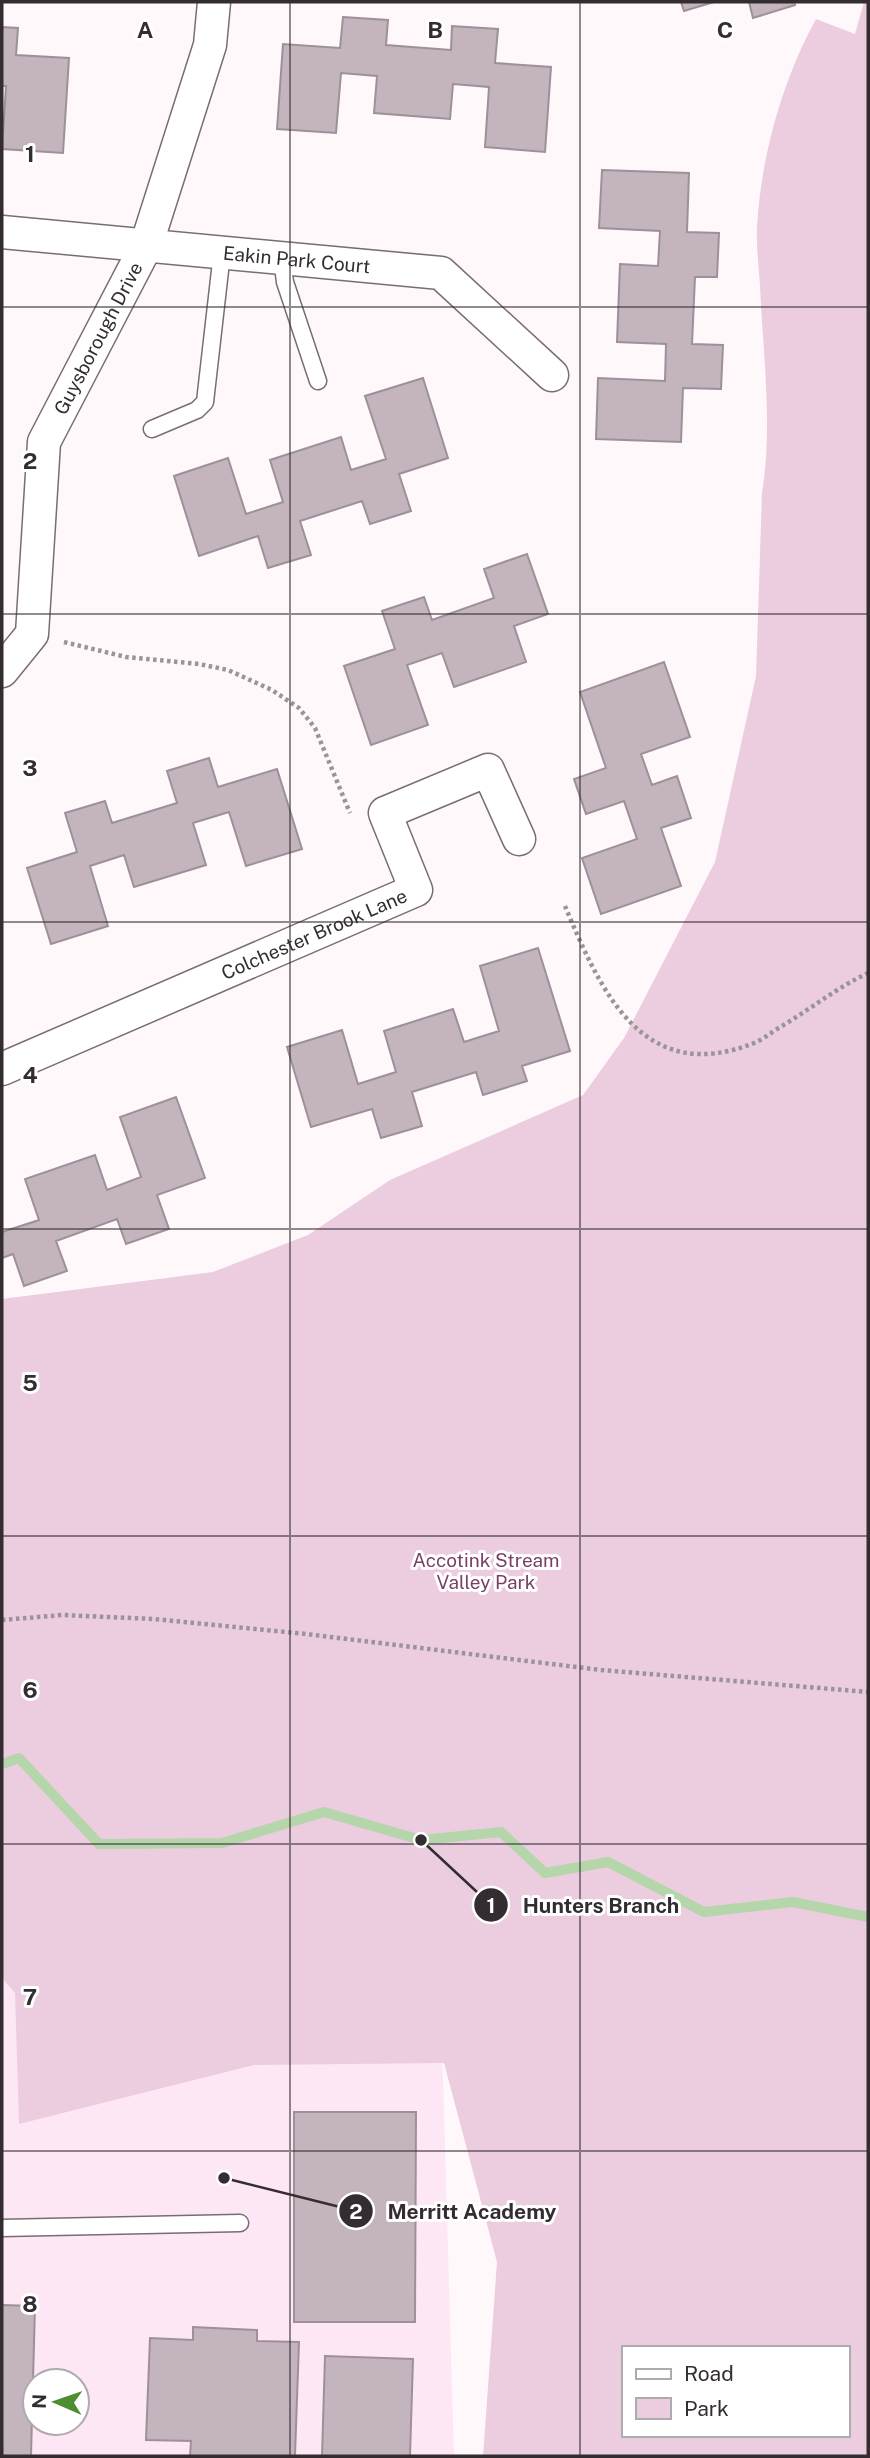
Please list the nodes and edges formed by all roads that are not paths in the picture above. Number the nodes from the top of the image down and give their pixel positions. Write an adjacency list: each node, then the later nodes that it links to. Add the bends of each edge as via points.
1 (214, 2): 3 (street, Guysborough Drive, via 210,45)
2 (2, 232): 3 (street, Eakin Park Court)
3 (146, 246): 4 (street, Eakin Park Court); 9 (street, Guysborough Drive, via 44,443 32,634)
4 (222, 253): 5 (street, Eakin Park Court); 8 (lane, via 205,402)
5 (282, 258): 6 (street, Eakin Park Court, via 441,273); 7 (lane, via 285,282)
6 (552, 375)
7 (318, 381)
8 (152, 429)
9 (2, 671)
10 (519, 839): 11 (street, Colchester Brook Lane, via 488,770 385,813 416,890)
11 (2, 1069)
12 (240, 2224): 13 (lane)
13 (2, 2228)

